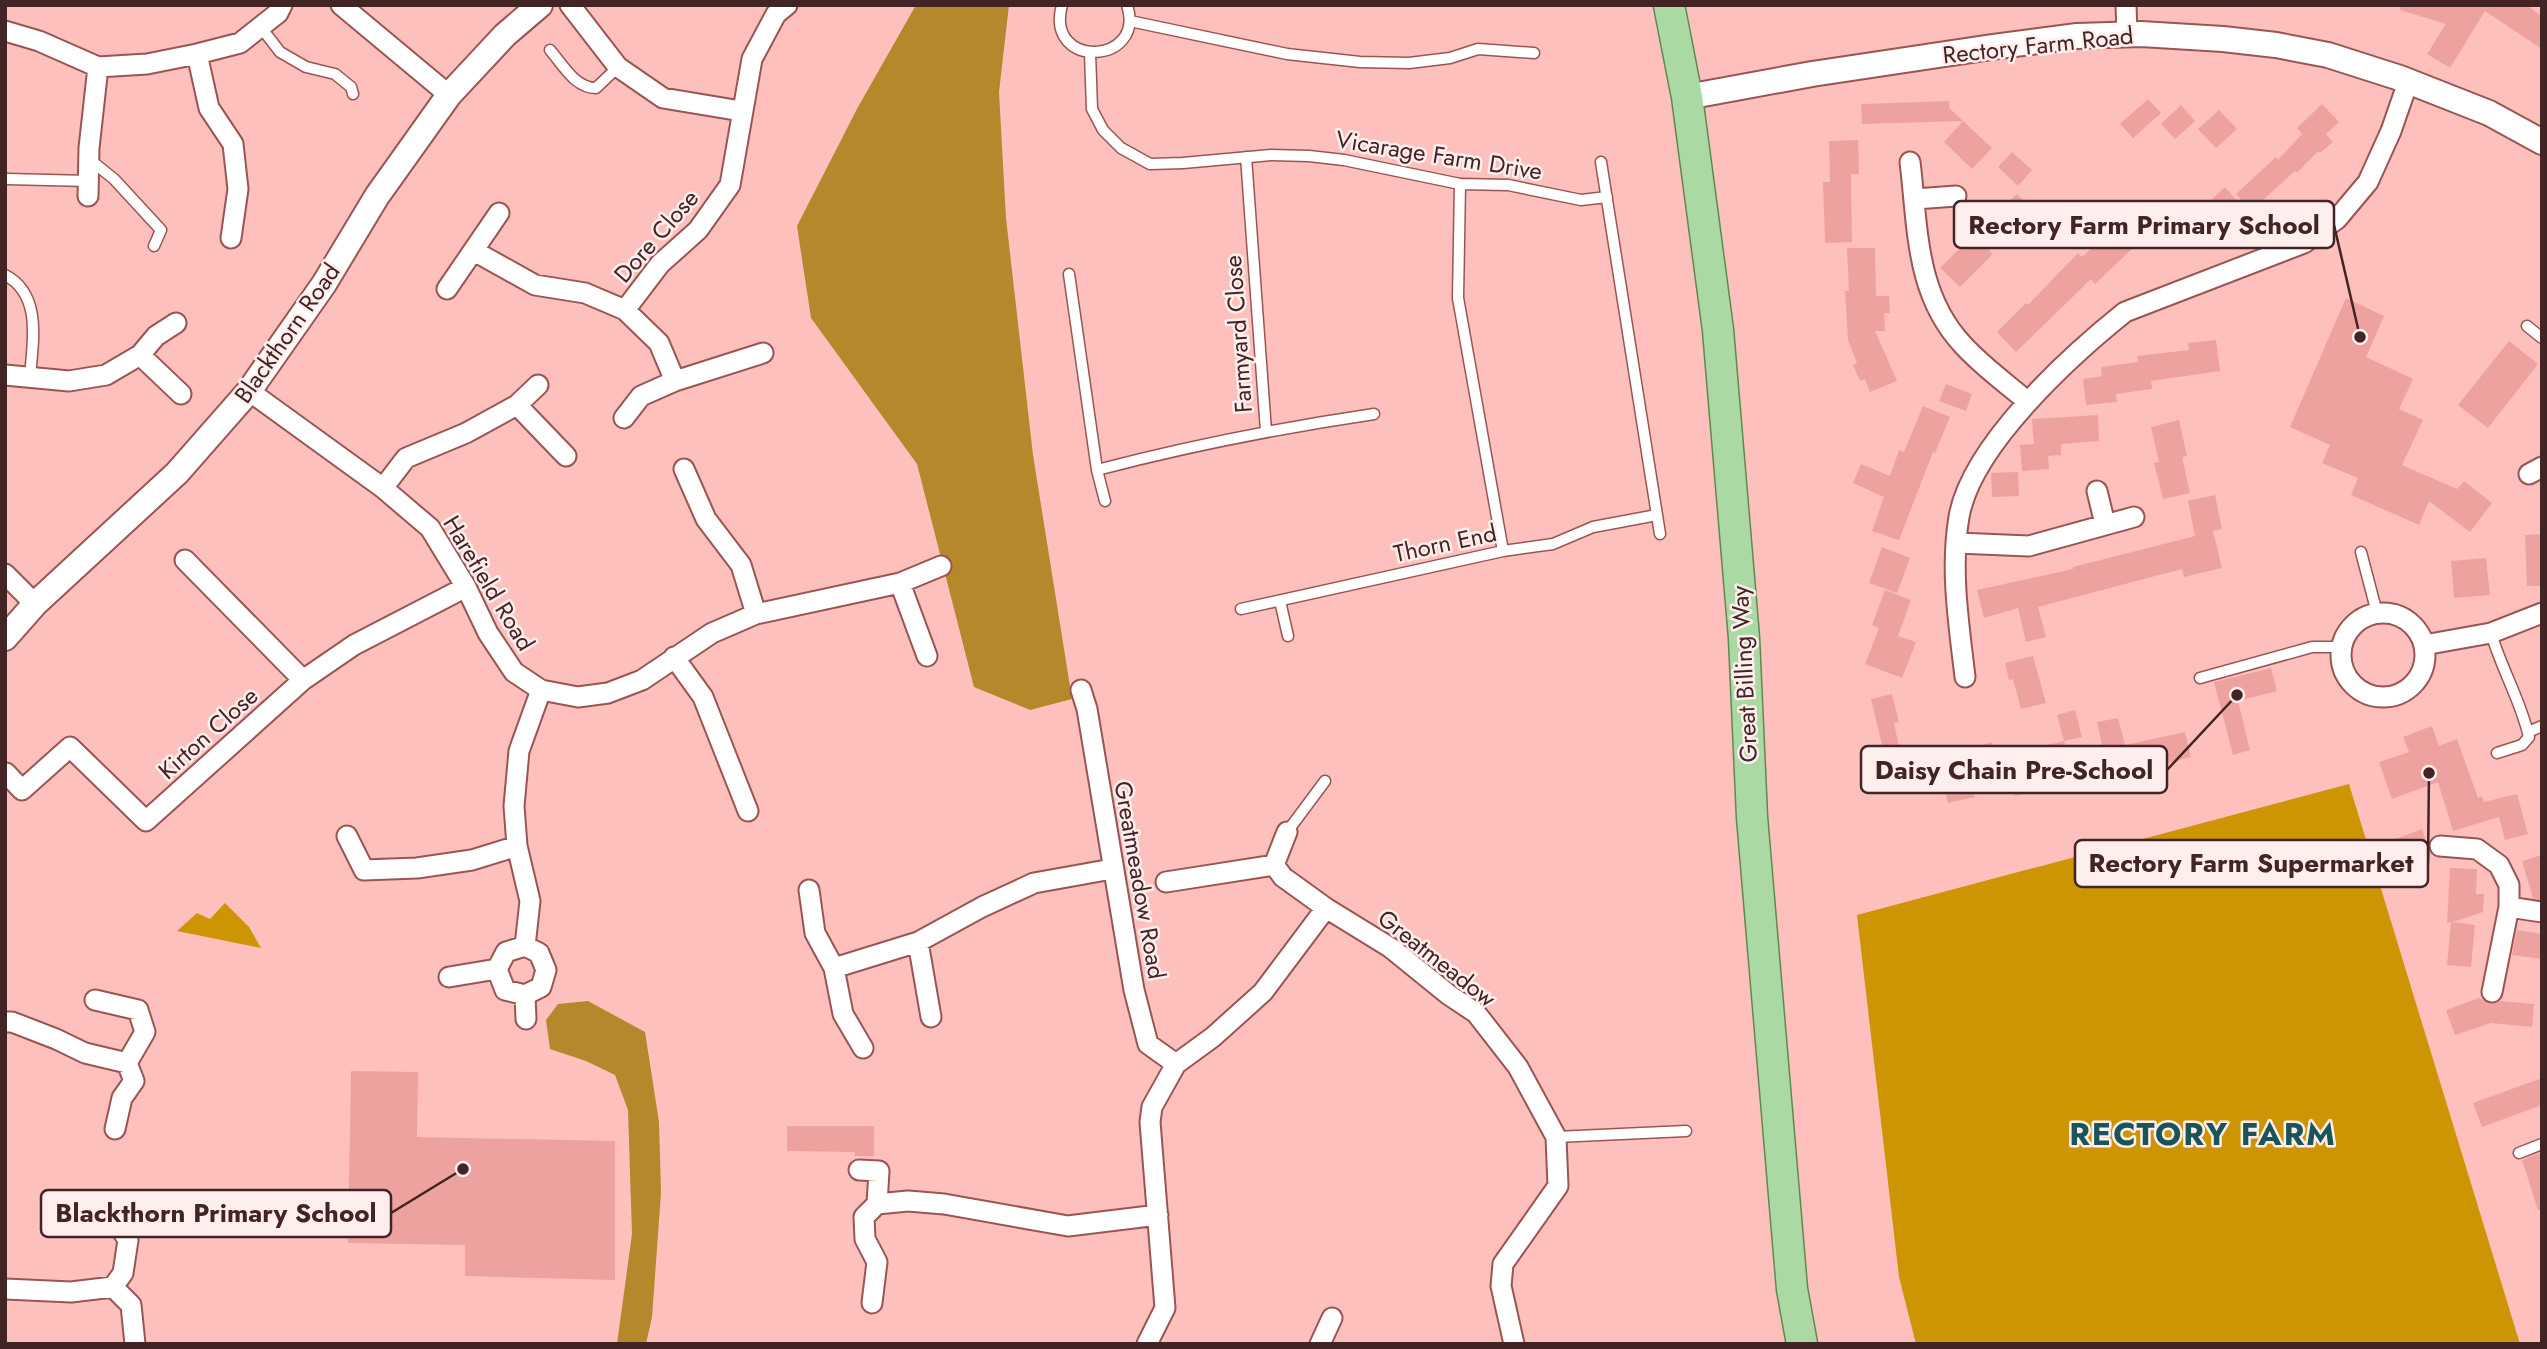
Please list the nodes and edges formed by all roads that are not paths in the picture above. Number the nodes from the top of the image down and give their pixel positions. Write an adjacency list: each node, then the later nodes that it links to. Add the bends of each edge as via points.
1 (282, 5): 11 (street)
2 (341, 5): 22 (street)
3 (540, 5): 22 (street, Blackthorn Road)
4 (570, 5): 19 (street)
5 (787, 5): 24 (street, Dore Close, via 776,14 752,59)
6 (1062, 5): 15 (lane, via 1062,32 1079,50)
7 (1127, 5): 10 (lane)
8 (1670, 5): 23 (main road, Great Billing Way)
9 (2126, 5): 13 (street)
10 (1130, 21): 15 (lane, via 1120,43); 16 (lane, via 1287,54 1360,62 1409,63 1478,49)
11 (260, 26): 17 (street, via 240,43); 21 (lane, via 280,51 306,67 335,74)
12 (5, 31): 18 (street)
13 (2127, 34): 20 (street, Rectory Farm Road, via 2276,45 2328,55); 23 (street, Rectory Farm Road, via 1992,47)
14 (550, 50): 19 (lane, via 579,84 588,88 596,88)
15 (1090, 53): 26 (lane, Vicarage Farm Drive, via 1092,109 1103,130 1121,148 1150,164)
16 (1534, 53)
17 (197, 54): 18 (street, via 147,64); 37 (street, via 209,108 233,144 238,189)
18 (98, 66): 27 (street)
19 (618, 67): 24 (street, via 663,98)
20 (2408, 82): 25 (street, Rectory Farm Road, via 2489,113); 55 (street, via 2368,182 2337,219 2304,243 2125,312)
21 (353, 94)
22 (449, 95): 53 (street, Blackthorn Road)
23 (1686, 97): 144 (main road, Great Billing Way, via 1719,344 1744,638 1760,913 1792,1289)
24 (741, 111): 43 (street, Dore Close, via 730,185 698,230 660,264)
25 (2542, 142)
26 (1246, 157): 31 (lane, Vicarage Farm Drive, via 1344,160); 59 (lane, Farmyard Close)
27 (89, 159): 32 (street); 38 (lane, via 161,230)
28 (1601, 162): 34 (lane)
29 (1910, 162): 35 (street)
30 (7, 179): 32 (lane)
31 (1460, 184): 34 (lane, Vicarage Farm Drive, via 1508,185 1581,200); 71 (lane, via 1458,298)
32 (88, 188)
33 (1956, 196): 35 (street)
34 (1608, 197): 66 (lane)
35 (1915, 199): 55 (street, via 1923,273 1937,309 1963,345)
36 (499, 213): 39 (street)
37 (231, 237)
38 (154, 246)
39 (474, 251): 42 (street); 43 (street, Dore Close, via 535,285 585,293)
40 (1069, 274): 62 (lane)
41 (5, 275): 50 (lane, via 18,284 29,303 33,334)
42 (447, 289)
43 (625, 310): 51 (street, Dore Close, via 659,343)
44 (176, 323): 48 (street, via 156,336)
45 (2527, 326): 46 (lane)
46 (2542, 338)
47 (763, 353): 51 (street)
48 (140, 355): 50 (street, via 106,375 69,381); 54 (street)
49 (5, 375): 50 (street)
50 (30, 376)
51 (675, 381): 58 (street, via 641,396)
52 (538, 385): 56 (street)
53 (249, 391): 63 (street, Harefield Road); 79 (street, Blackthorn Road, via 177,473)
54 (181, 394)
55 (2028, 402): 70 (street, via 1988,450 1969,485 1959,516)
56 (517, 405): 60 (street); 63 (street, via 405,458)
57 (1374, 414): 59 (lane)
58 (624, 418)
59 (1266, 431): 62 (lane, Farmyard Close)
60 (566, 456)
61 (684, 469): 83 (street, via 706,519 741,565)
62 (1097, 470): 65 (lane)
63 (383, 488): 77 (street, Harefield Road, via 430,528)
64 (2097, 491): 68 (street)
65 (1105, 501)
66 (1657, 515): 69 (lane); 71 (lane, Thorn End, via 1593,527 1553,544)
67 (2134, 517): 68 (street)
68 (2105, 524): 70 (street, via 2029,546)
69 (1660, 534)
70 (1957, 543): 91 (street, via 1956,597)
71 (1503, 551): 78 (lane, Thorn End)
72 (2361, 552): 81 (lane)
73 (185, 560): 93 (street)
74 (941, 566): 76 (street, Harefield Road)
75 (5, 574): 79 (street)
76 (900, 583): 83 (street, Harefield Road); 89 (street)
77 (466, 587): 93 (street, Kirton Close, via 354,645); 94 (street, Harefield Road, via 514,672)
78 (1280, 601): 80 (lane, Thorn End); 85 (lane)
79 (36, 604): 86 (street, Blackthorn Road)
80 (1241, 609)
81 (2377, 613): 87 (street, via 2389,613 2412,624); 88 (street, via 2354,624)
82 (2542, 613): 84 (street)
83 (756, 614): 90 (street, Harefield Road, via 712,632)
84 (2491, 633): 87 (street); 97 (lane)
85 (1288, 636)
86 (5, 638)
87 (2424, 645): 88 (street, via 2422,672 2414,684 2391,697 2364,693 2353,685 2345,674)
88 (2341, 647): 92 (lane, via 2312,647)
89 (927, 656)
90 (674, 657): 94 (street, Harefield Road, via 642,680 608,693 579,697); 101 (street, via 703,697)
91 (1965, 677)
92 (2200, 678)
93 (303, 680): 99 (street, Kirton Close, via 146,821 70,747 22,790)
94 (541, 690): 104 (street, via 519,751 514,806)
95 (1081, 691): 107 (street, Greatmeadow Road)
96 (2542, 726): 97 (lane)
97 (2528, 732): 98 (lane, via 2522,744)
98 (2497, 753)
99 (6, 774)
100 (1325, 781): 102 (lane)
101 (747, 811)
102 (1287, 832): 106 (street)
103 (347, 836): 104 (street, via 364,870 472,860)
104 (517, 846): 114 (street, via 530,901)
105 (2440, 846): 110 (street, via 2477,849 2499,865 2508,885)
106 (1274, 865): 108 (street); 111 (street, Greatmeadow, via 1283,877)
107 (1112, 869): 113 (street, via 1034,883); 126 (street, Greatmeadow Road, via 1148,1044)
108 (1166, 882)
109 (809, 890): 115 (street, via 815,933)
110 (2508, 907): 112 (street); 118 (street)
111 (1326, 908): 126 (street, via 1263,992); 129 (street, Greatmeadow, via 1391,948 1476,1013 1518,1067)
112 (2542, 912)
113 (918, 942): 115 (street); 121 (street)
114 (525, 946): 116 (street, via 506,952); 119 (street, via 539,953 546,970 541,987)
115 (834, 968): 124 (street, via 843,1014)
116 (497, 969): 117 (street); 119 (street, via 505,990)
117 (449, 977)
118 (2492, 992)
119 (524, 995): 122 (street)
120 (95, 1000): 125 (street, via 138,1010 145,1032)
121 (931, 1017)
122 (526, 1019)
123 (5, 1022): 125 (street, via 85,1053)
124 (863, 1048)
125 (127, 1063): 127 (street, via 134,1081 122,1098)
126 (1176, 1064): 134 (street, via 1152,1107 1150,1122)
127 (115, 1129)
128 (1686, 1131): 129 (lane)
129 (1556, 1137): 143 (street, Greatmeadow, via 1558,1186 1503,1264 1501,1286)
130 (2542, 1144): 131 (lane)
131 (2519, 1153)
132 (859, 1170): 133 (street, via 878,1171)
133 (877, 1204): 134 (street, via 944,1204 1068,1226); 138 (street, via 864,1217 865,1239 877,1262)
134 (1158, 1215): 141 (street, via 1165,1308)
135 (92, 1225): 136 (street, via 119,1226 128,1240 123,1273)
136 (113, 1287): 137 (street, via 71,1292); 140 (street, via 131,1305)
137 (5, 1289)
138 (872, 1303)
139 (1332, 1318): 142 (street)
140 (135, 1344)
141 (1147, 1344)
142 (1320, 1344)
143 (1514, 1344)
144 (1802, 1344)

